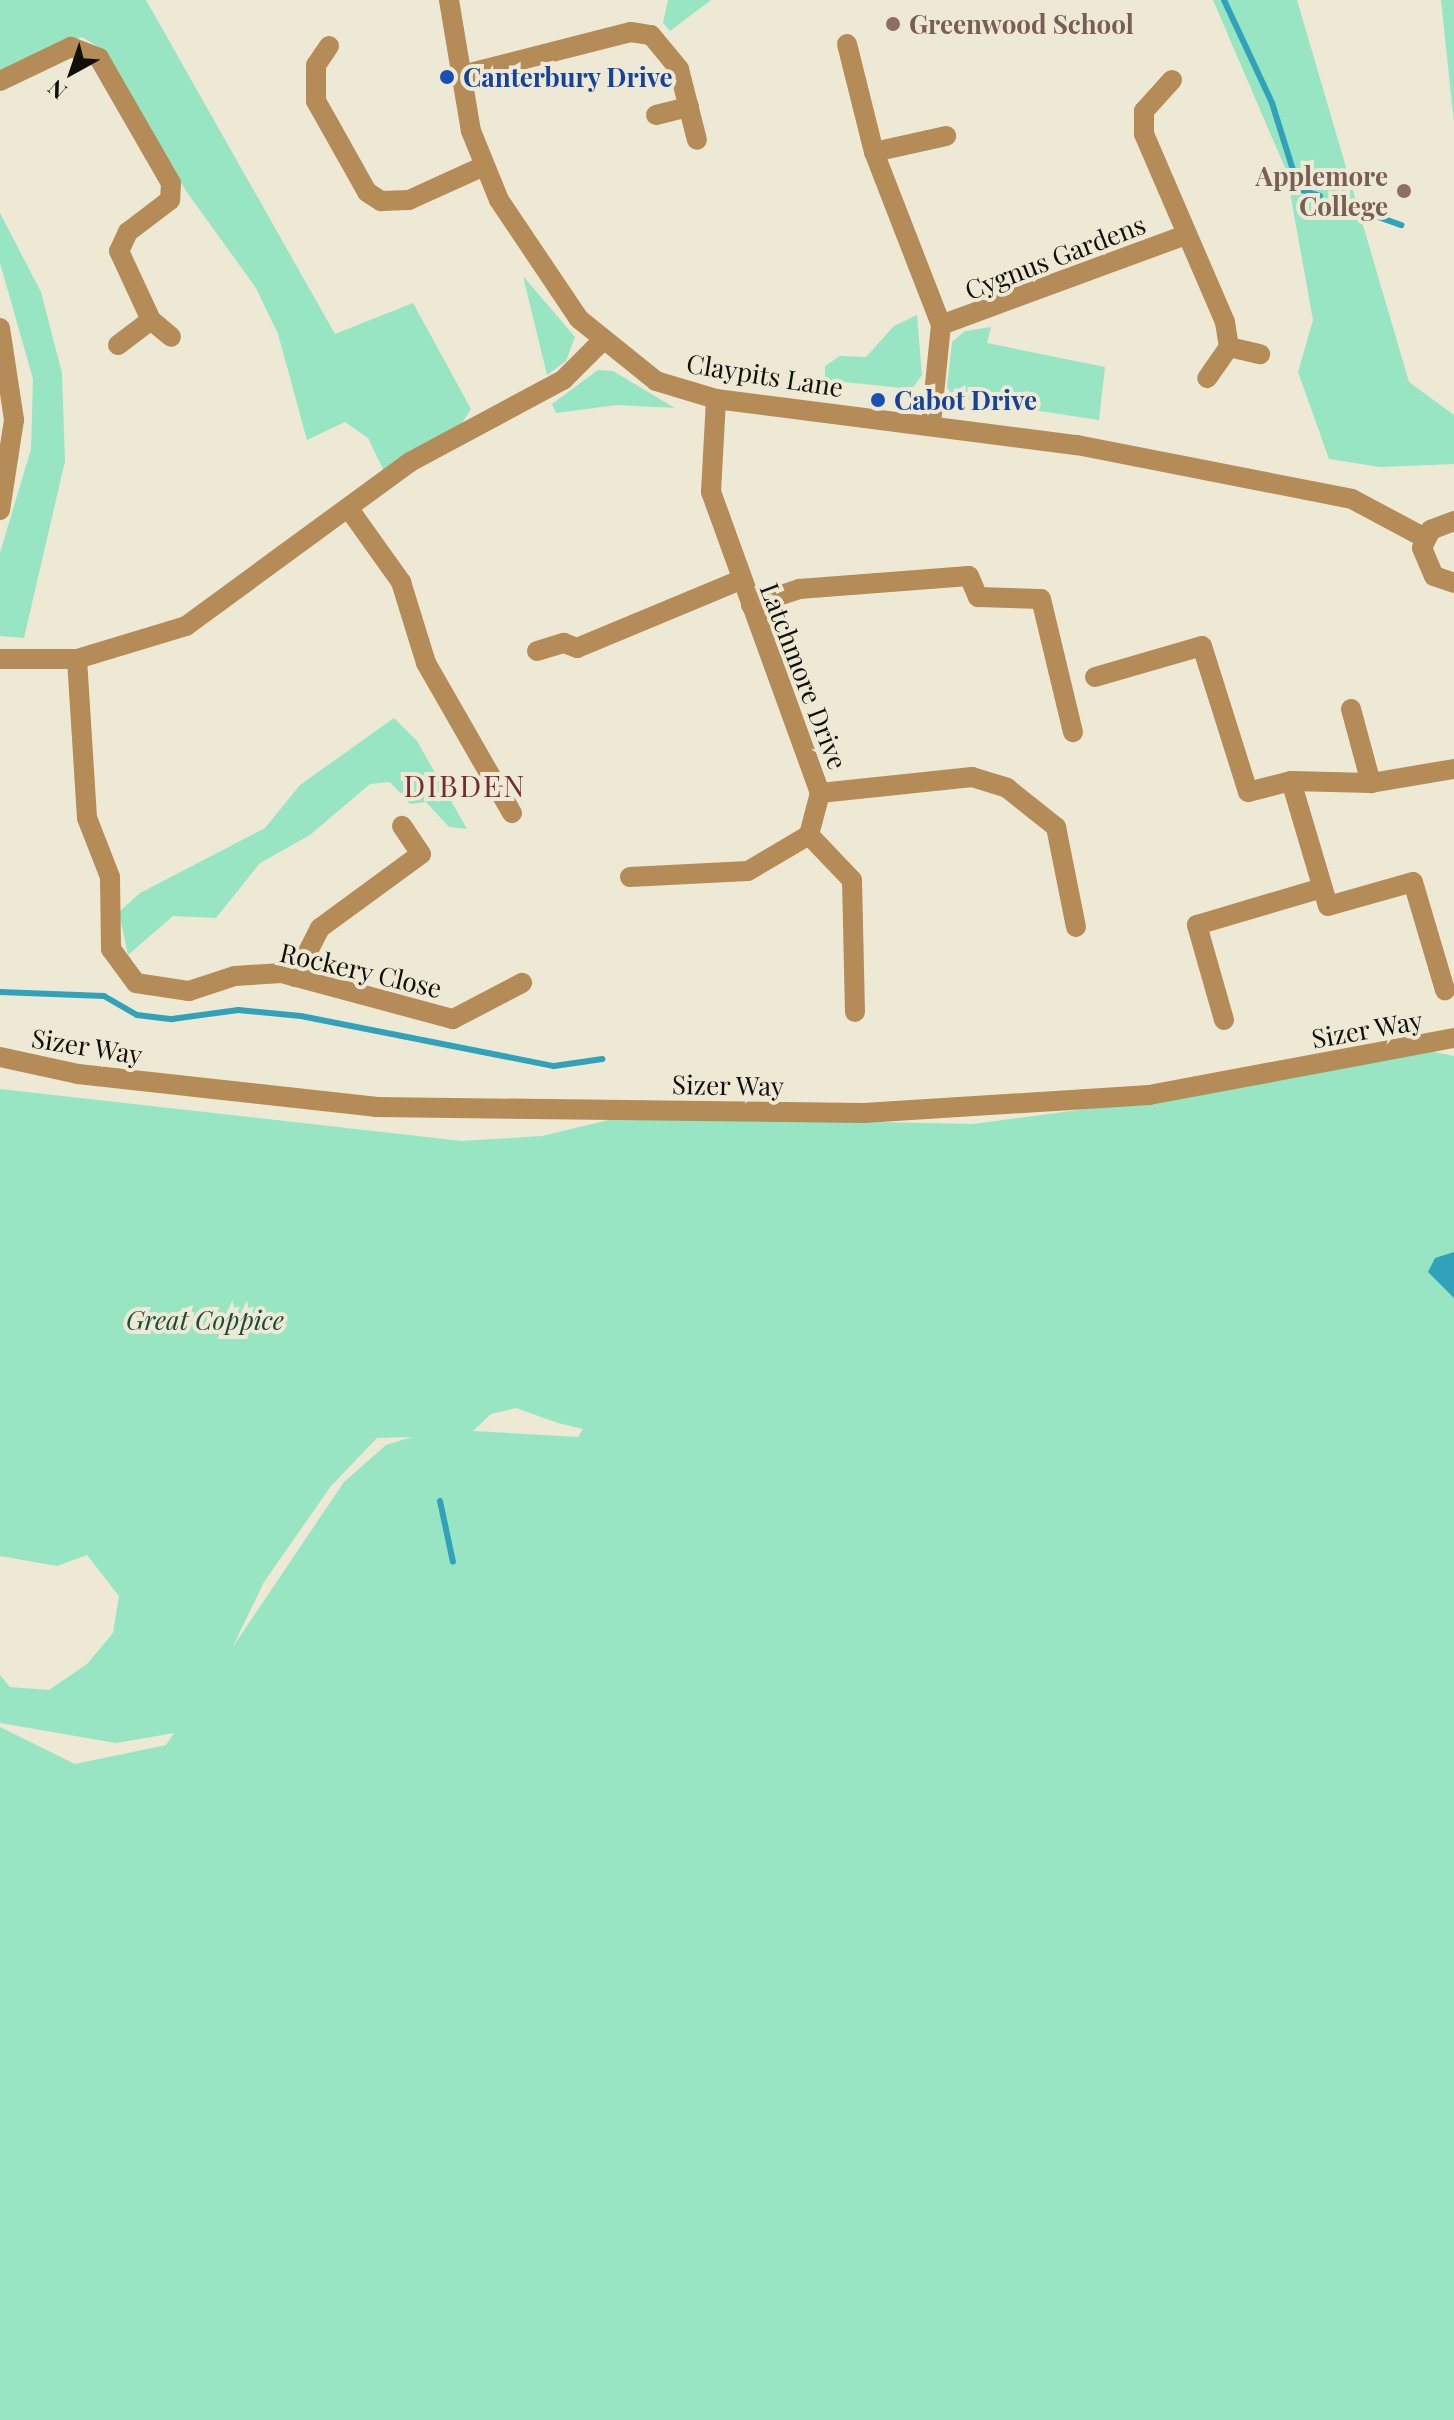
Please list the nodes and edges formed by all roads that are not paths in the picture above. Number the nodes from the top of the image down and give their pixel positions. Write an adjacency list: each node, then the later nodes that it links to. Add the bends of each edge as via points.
1 (449, 0): 4 (street, Claypits Lane)
2 (847, 44): 11 (street)
3 (329, 46): 12 (street, via 317,61 316,101 367,192 409,200)
4 (462, 75): 7 (street, via 631,32 651,35 672,53); 12 (street, Claypits Lane)
5 (1172, 80): 13 (street, Cygnus Gardens, via 1144,111 1144,134)
6 (0, 81): 14 (street, via 71,47 99,58 171,183 170,200 128,232 119,251)
7 (689, 107): 8 (street); 10 (street)
8 (656, 115)
9 (946, 136): 11 (street)
10 (697, 140)
11 (874, 152): 15 (street)
12 (484, 166): 18 (street, Claypits Lane, via 538,265)
13 (1186, 235): 15 (street, Cygnus Gardens); 20 (street, Cygnus Gardens, via 1225,322)
14 (151, 320): 17 (street); 19 (street)
15 (941, 325): 24 (street)
16 (0, 328): 26 (street, via 14,420)
17 (171, 337)
18 (602, 341): 23 (street, Claypits Lane, via 656,381); 25 (street, via 563,380 410,462)
19 (118, 345)
20 (1229, 347): 21 (street); 22 (street)
21 (1260, 354)
22 (1207, 378)
23 (716, 399): 24 (street, Claypits Lane); 29 (street, Latchmore Drive, via 711,492)
24 (931, 424): 28 (street, Claypits Lane, via 1352,499)
25 (349, 509): 34 (street, via 186,626); 42 (street, via 401,582 426,663)
26 (0, 510)
27 (1454, 521): 28 (street)
28 (1425, 538): 30 (street, via 1427,568)
29 (740, 580): 31 (street, Latchmore Drive); 32 (street, via 577,648 564,643)
30 (1454, 583)
31 (751, 605): 37 (street, via 799,589 969,576 978,597 1041,599); 41 (street, Latchmore Drive)
32 (537, 651)
33 (0, 659): 34 (street)
34 (77, 659): 48 (street, Rockery Close, via 87,818 110,877 111,949 121,970 136,983 189,991 235,976)
35 (1095, 677): 39 (street, via 1202,646 1248,792)
36 (1351, 709): 40 (street)
37 (1073, 732)
38 (1454, 769): 40 (street)
39 (1291, 781): 40 (street); 46 (street)
40 (1371, 783)
41 (820, 793): 44 (street, Latchmore Drive); 47 (street, via 972,777 1007,788 1056,827)
42 (512, 813)
43 (402, 826): 48 (street, via 421,854 320,928)
44 (809, 835): 45 (street, via 748,871); 51 (street, via 852,880)
45 (630, 877)
46 (1325, 897): 50 (street, via 1413,882); 52 (street, via 1197,925)
47 (1076, 927)
48 (295, 977): 49 (street, Rockery Close, via 453,1019)
49 (522, 983)
50 (1445, 990)
51 (855, 1012)
52 (1224, 1020)
53 (1454, 1038): 54 (street, Sizer Way, via 1149,1095 864,1113 375,1107 78,1074)
54 (0, 1057)

